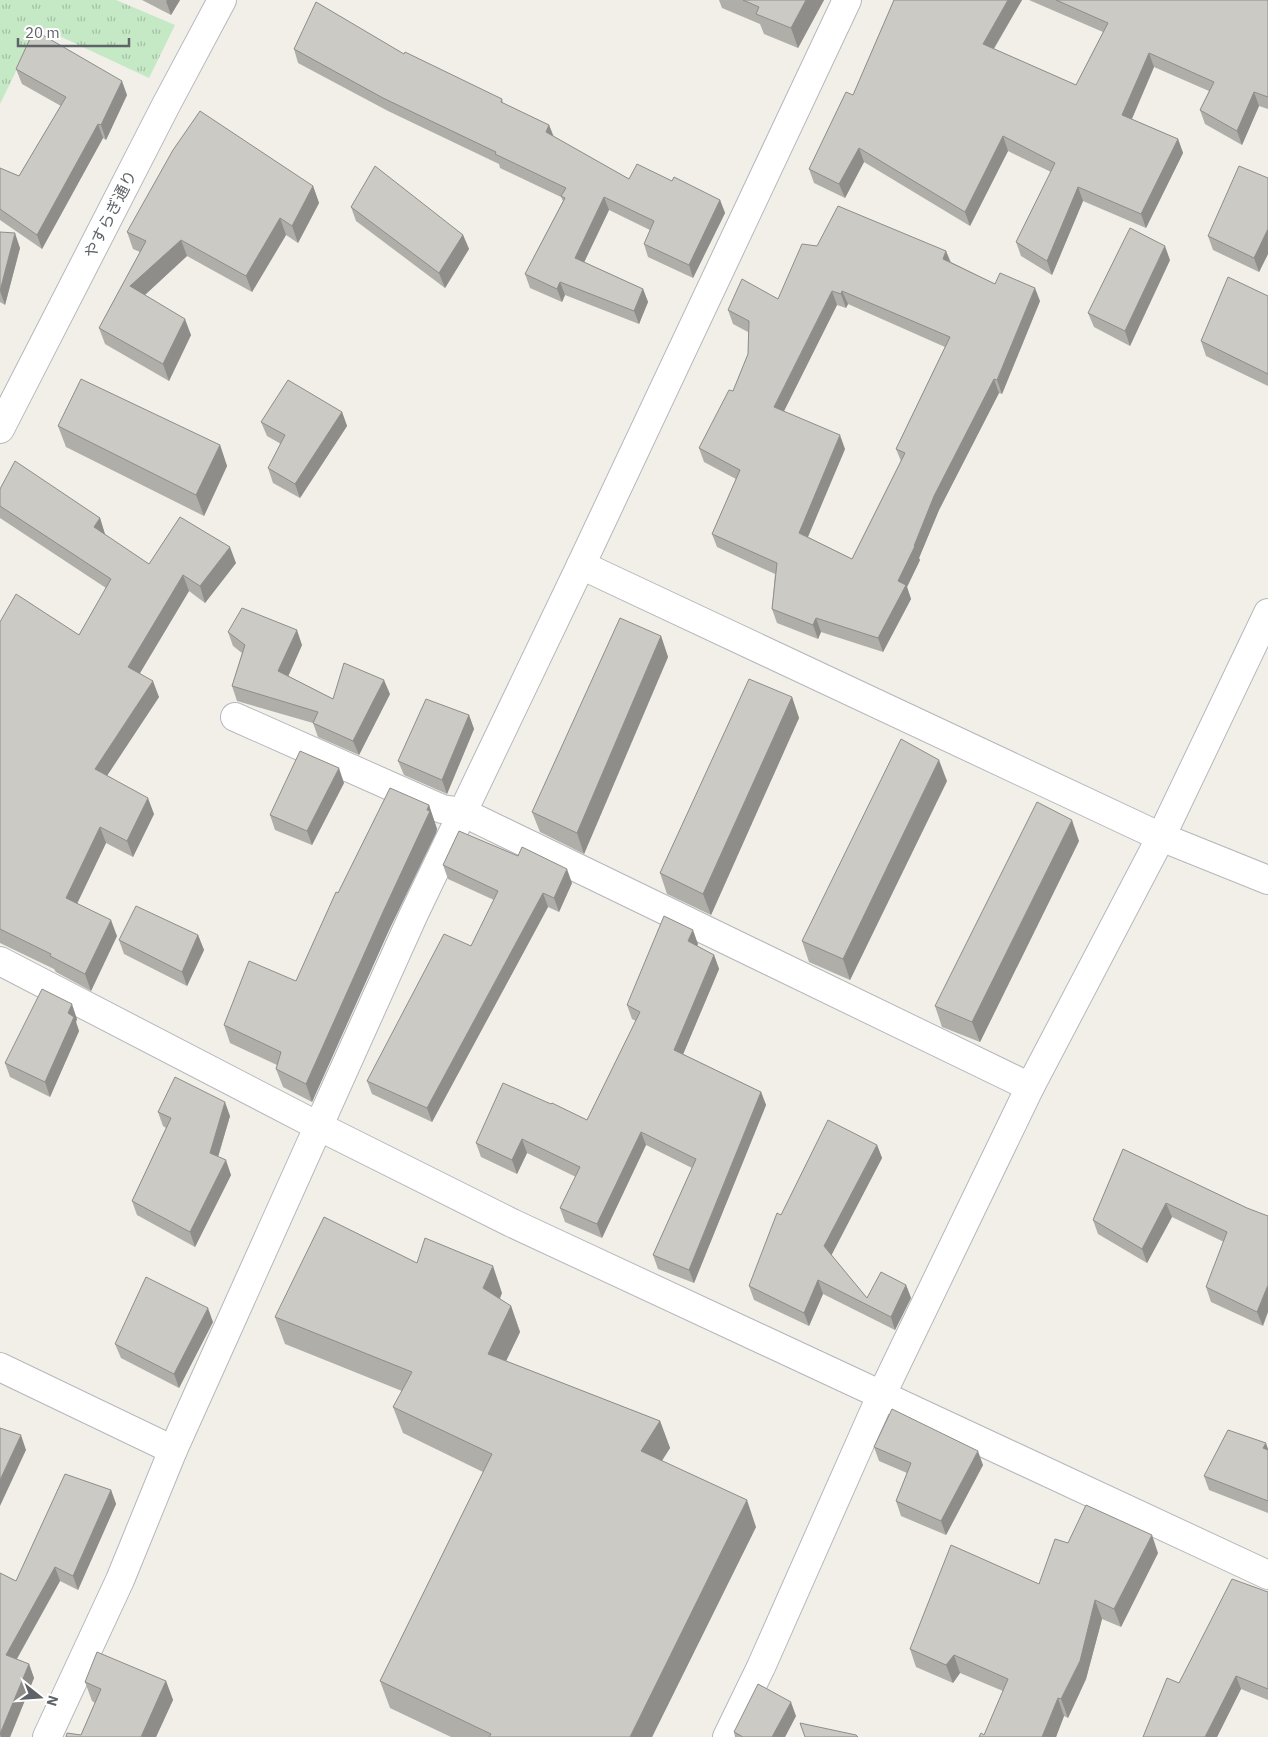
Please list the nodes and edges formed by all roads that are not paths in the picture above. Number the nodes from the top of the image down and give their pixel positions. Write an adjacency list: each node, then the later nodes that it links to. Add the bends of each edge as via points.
1 (222, 0): 3 (street, やすらぎ通り)
2 (847, 0): 4 (street)
3 (0, 429)
4 (581, 565): 7 (street); 8 (street)
5 (1268, 613): 8 (street)
6 (235, 717): 7 (street, via 442,809)
7 (462, 812): 11 (street); 12 (street)
8 (1161, 837): 9 (street); 11 (street)
9 (1268, 880)
10 (0, 960): 12 (street)
11 (1030, 1087): 14 (street)
12 (318, 1126): 14 (street, via 512,1223); 15 (street)
13 (0, 1367): 15 (street)
14 (881, 1396): 16 (street); 18 (street)
15 (173, 1450): 17 (street, via 120,1580)
16 (1268, 1575)
17 (47, 1737)
18 (727, 1737)

